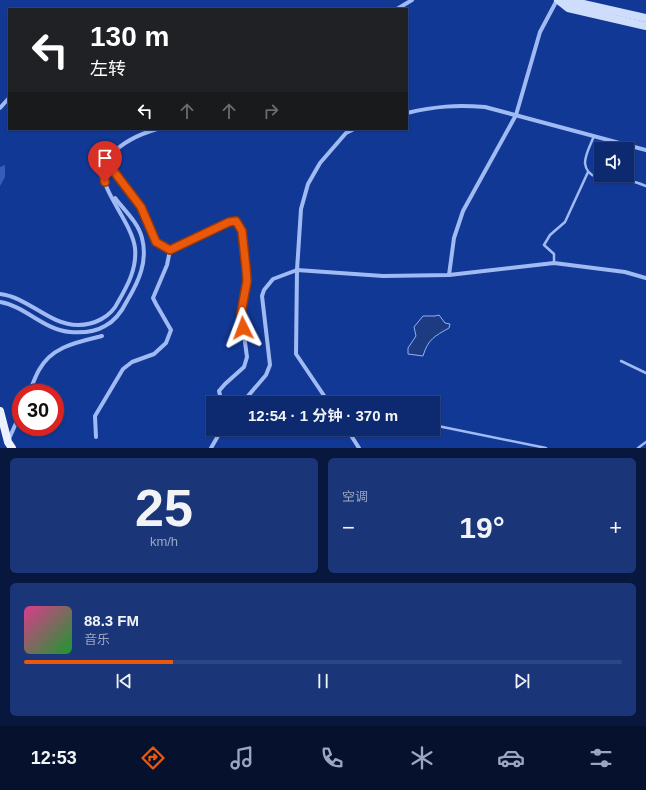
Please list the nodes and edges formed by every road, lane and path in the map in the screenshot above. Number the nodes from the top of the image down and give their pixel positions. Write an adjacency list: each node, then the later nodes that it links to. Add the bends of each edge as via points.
1 (412, 0): 4 (street)
2 (558, 0): 6 (main road, via 568,8); 10 (street, via 540,32)
3 (566, 0): 5 (main road)
4 (399, 8)
5 (646, 18)
6 (646, 26)
7 (8, 99): 8 (street)
8 (0, 108)
9 (408, 113): 10 (street, via 459,105 485,107)
10 (516, 115): 13 (street); 22 (street, via 463,211 454,238)
11 (154, 130): 15 (street, via 129,140)
12 (352, 130): 21 (street, via 333,146 308,184 301,209)
13 (594, 135): 14 (street); 16 (lane, via 586,158)
14 (646, 150)
15 (106, 161): 18 (street, via 103,175); 19 (street, via 141,207 156,242)
16 (588, 172): 17 (lane, via 593,177 601,179 633,181); 20 (lane, via 565,222 550,235 544,245 554,254)
17 (646, 186)
18 (108, 190): 24 (street, via 129,229 135,256 128,285 110,313 86,325 69,325 16,298); 25 (street, via 138,228 144,257 143,268 135,288 114,320 97,330 68,332 52,328)
19 (170, 250): 30 (street, via 229,222 236,221 242,231 247,281 241,313 247,357 244,367 219,391); 37 (street, via 167,266 153,298 171,330 166,343 154,354 132,362 123,369 95,416)
20 (554, 263): 22 (street); 23 (street, via 625,272)
21 (297, 270): 22 (street, via 383,276); 31 (street, via 273,279 264,290 262,296 270,365 266,375); 32 (street, via 296,354)
22 (449, 275)
23 (646, 278)
24 (0, 294)
25 (0, 302)
26 (102, 336): 29 (street, via 67,345 50,356 39,370)
27 (621, 361): 28 (lane)
28 (646, 373)
29 (33, 384)
30 (220, 396)
31 (248, 396)
32 (324, 396)
33 (0, 411): 39 (main road)
34 (440, 426): 42 (lane)
35 (218, 436): 40 (street)
36 (351, 436): 41 (street)
37 (96, 437)
38 (646, 442): 43 (lane)
39 (10, 445)
40 (211, 448)
41 (359, 448)
42 (546, 448)
43 (638, 448)

